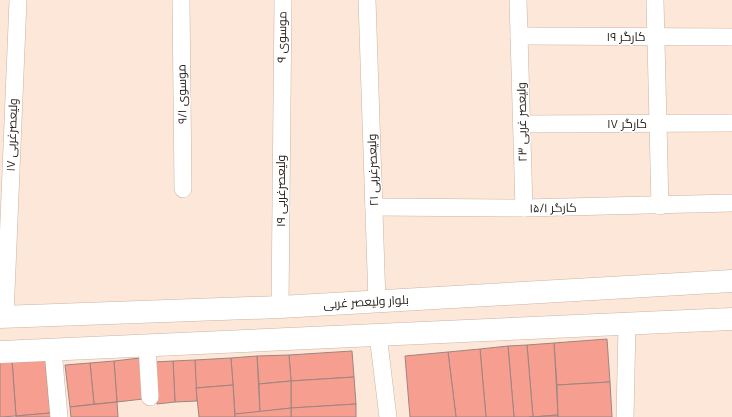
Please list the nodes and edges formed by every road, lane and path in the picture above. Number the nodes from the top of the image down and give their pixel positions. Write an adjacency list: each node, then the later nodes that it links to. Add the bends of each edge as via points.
1 (18, 0): 22 (street, ولیعصرغربی ۱۷)
2 (181, 0): 14 (street, موسوی ۹/۱)
3 (283, 0): 10 (street, موسوی ۹)
4 (367, 0): 17 (street, ولیعصرغربی ۲۱)
5 (518, 0): 7 (street, ولیعصر غربی ۲۳)
6 (654, 0): 8 (street)
7 (519, 36): 8 (street, کارگر ۱۹); 13 (street, ولیعصر غربی ۲۳)
8 (655, 37): 9 (street, کارگر ۱۹); 11 (street)
9 (732, 37)
10 (282, 75): 21 (street, ولیعصرغربی ۱۹)
11 (658, 123): 12 (street, کارگر ۱۷); 13 (street, کارگر ۱۷); 16 (street)
12 (732, 123)
13 (522, 124): 18 (street, ولیعصر غربی ۲۳)
14 (183, 188)
15 (732, 203): 16 (street, کارگر ۱۵/۱)
16 (660, 206): 18 (street, کارگر ۱۵/۱)
17 (374, 207): 18 (street, کارگر ۱۵/۱); 20 (street, ولیعصرغربی ۲۱)
18 (524, 208)
19 (732, 281): 20 (street, بلوار ولیعصر غربی)
20 (377, 302): 21 (street, بلوار ولیعصر غربی); 25 (street)
21 (280, 307): 22 (street, بلوار ولیعصر غربی)
22 (3, 317)
23 (732, 319): 24 (street)
24 (627, 325): 25 (street); 32 (street)
25 (378, 335): 26 (street); 31 (street)
26 (147, 345): 27 (street); 29 (street)
27 (53, 350): 28 (street); 30 (street)
28 (0, 352)
29 (150, 397)
30 (59, 417)
31 (388, 417)
32 (625, 417)

